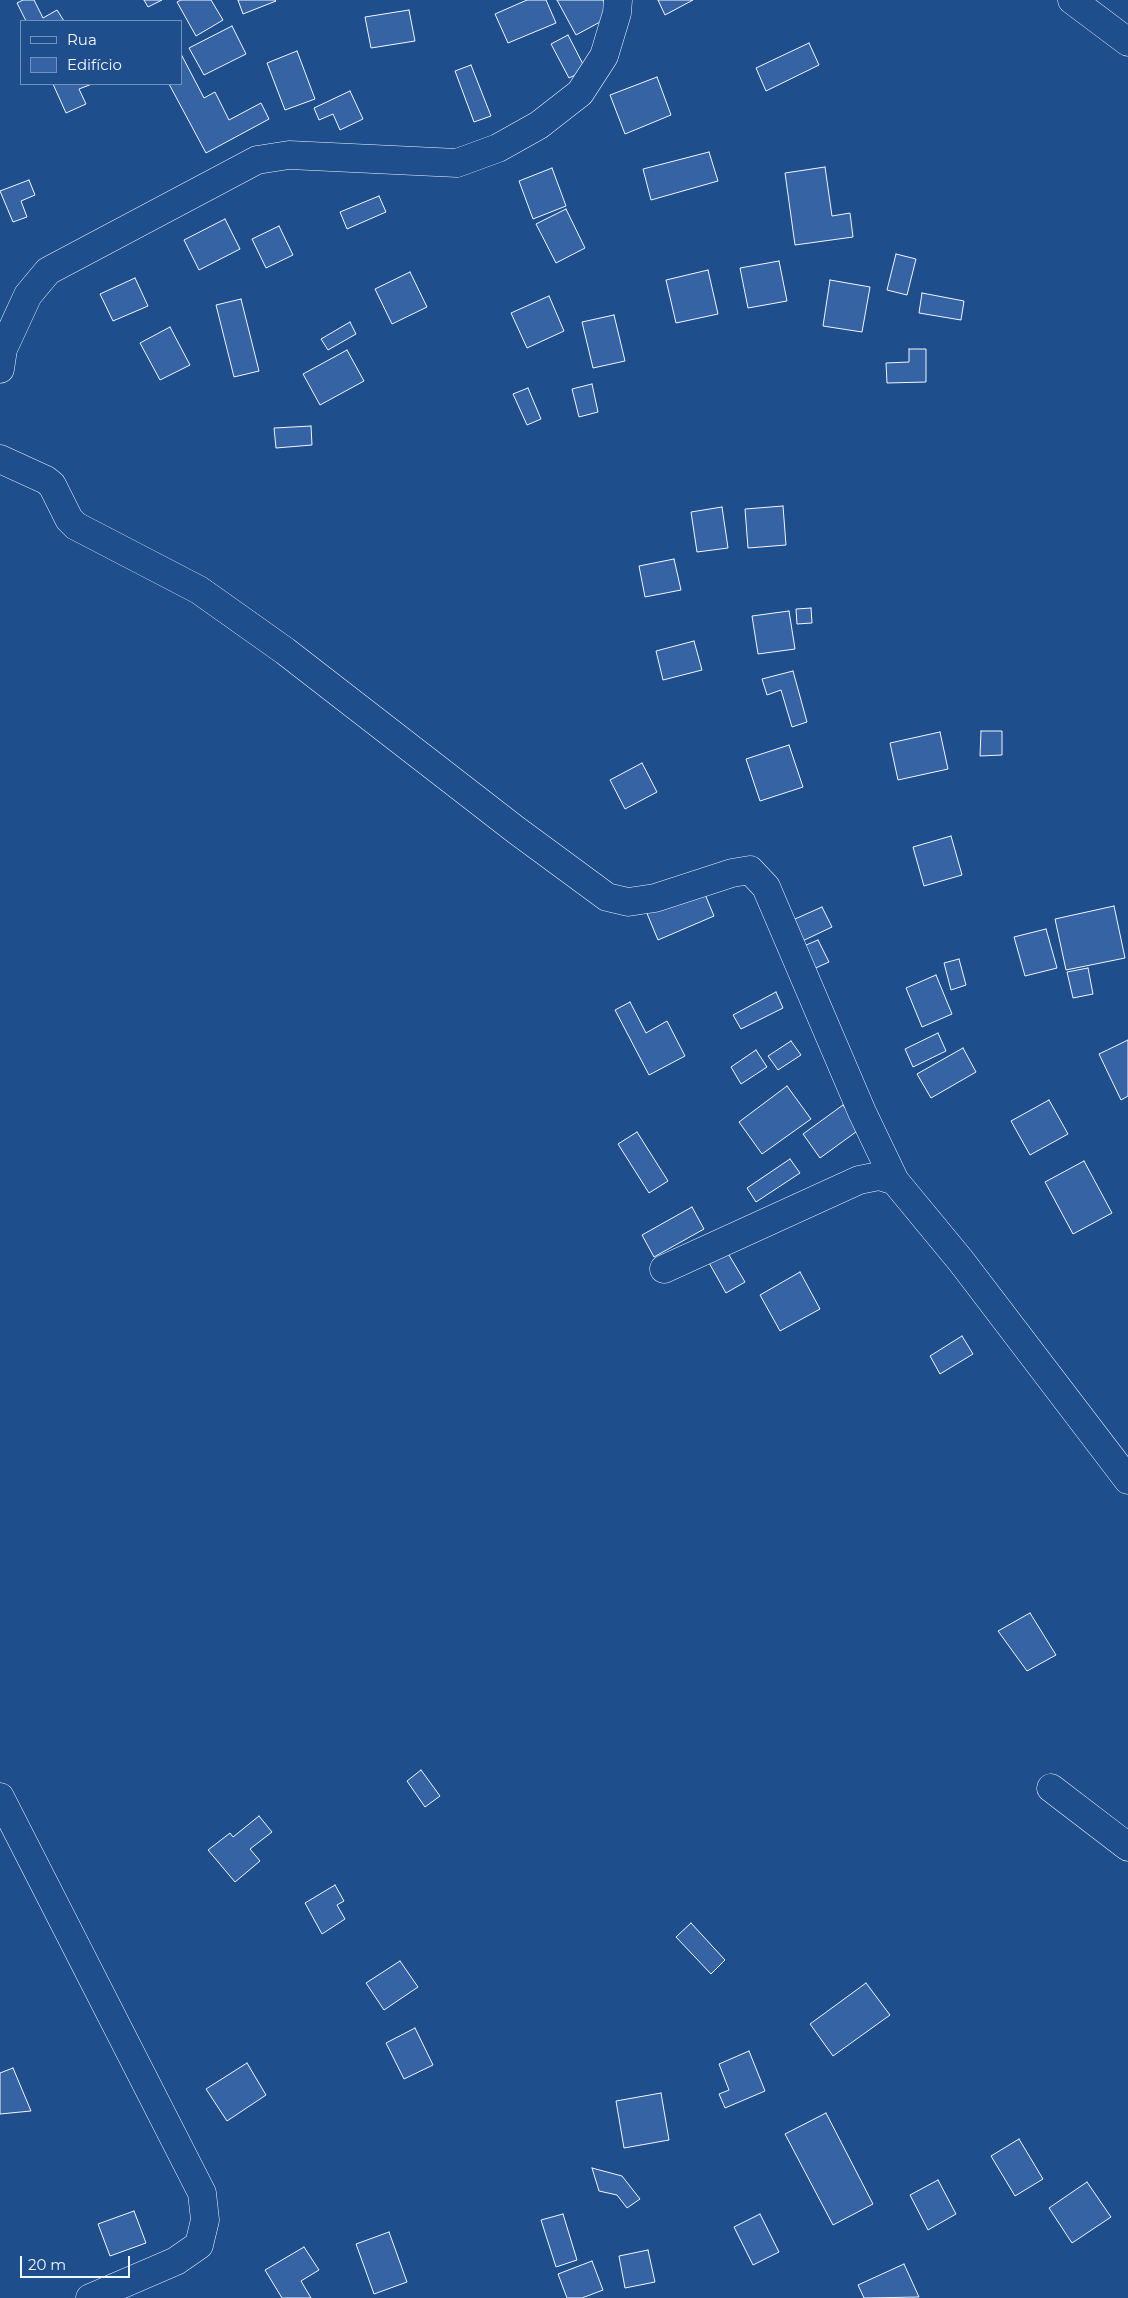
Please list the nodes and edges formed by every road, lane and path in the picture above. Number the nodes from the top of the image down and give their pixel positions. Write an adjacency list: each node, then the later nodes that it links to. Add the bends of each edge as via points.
1 (618, 0): 4 (street, via 604,56 580,93 539,125 498,148 457,163 289,155 257,160 48,271 28,295 3,349)
2 (1072, 0): 3 (street)
3 (1128, 42)
4 (0, 369)
5 (0, 459): 6 (street, via 52,485 69,519 76,526 199,590 277,645 607,897 628,902 655,898 750,870 766,887 862,1112)
6 (895, 1180): 7 (street, via 879,1176 859,1180); 8 (street, via 973,1276)
7 (664, 1269)
8 (1128, 1480)
9 (1052, 1788): 11 (street)
10 (0, 1797): 12 (street, via 202,2193 206,2220 199,2245 176,2261)
11 (1128, 1848)
12 (90, 2298)

